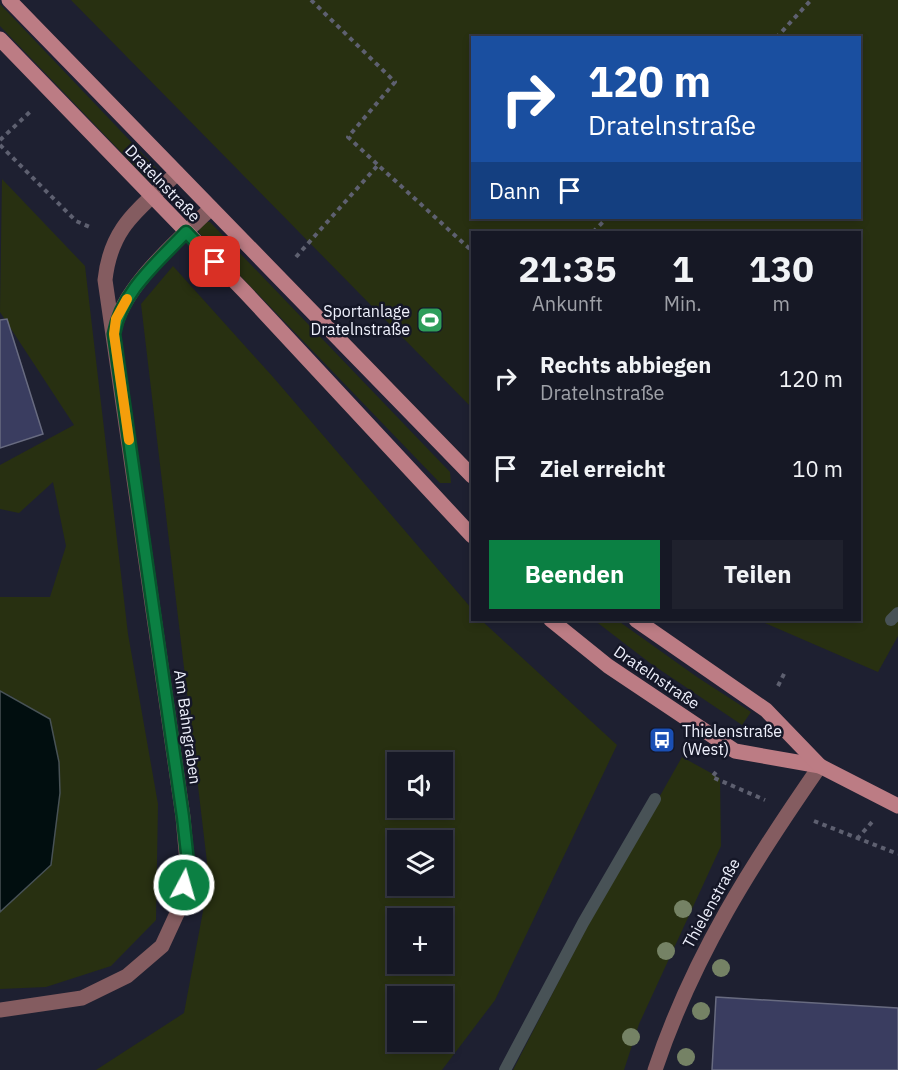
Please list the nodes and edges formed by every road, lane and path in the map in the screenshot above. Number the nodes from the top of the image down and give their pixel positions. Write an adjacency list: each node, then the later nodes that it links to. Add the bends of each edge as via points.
1 (9, 0): 9 (main road, Dratelnstraße)
2 (311, 0): 8 (path, via 395,82 348,137)
3 (811, 0): 4 (path)
4 (778, 36)
5 (0, 39): 6 (main road, Dratelnstraße)
6 (50, 93): 7 (path); 10 (main road, Dratelnstraße)
7 (0, 143): 15 (path, via 76,221)
8 (378, 165): 16 (path); 17 (path)
9 (177, 172): 10 (street, Am Bahngraben); 11 (main road, Dratelnstraße)
10 (152, 197): 14 (main road, Dratelnstraße); 15 (street, Am Bahngraben)
11 (211, 208): 14 (street, Am Bahngraben); 17 (main road, Dratelnstraße)
12 (606, 219): 13 (path)
13 (593, 231)
14 (186, 232): 18 (street, Am Bahngraben, via 129,296 116,319); 20 (main road, Dratelnstraße)
15 (115, 237): 18 (street, Am Bahngraben, via 105,280)
16 (471, 250)
17 (277, 278): 19 (main road, Dratelnstraße)
18 (114, 334): 27 (street, Am Bahngraben, via 188,862 180,907 162,946 127,976 82,998)
19 (471, 475)
20 (471, 535)
21 (552, 621): 23 (main road, Dratelnstraße, via 608,666 735,751)
22 (637, 621): 23 (main road, Dratelnstraße, via 766,710)
23 (820, 766): 24 (main road, Dratelnstraße); 28 (street, Thielenstraße, via 721,918 696,967)
24 (898, 806)
25 (857, 839): 26 (path)
26 (898, 854)
27 (0, 1010)
28 (655, 1070)

